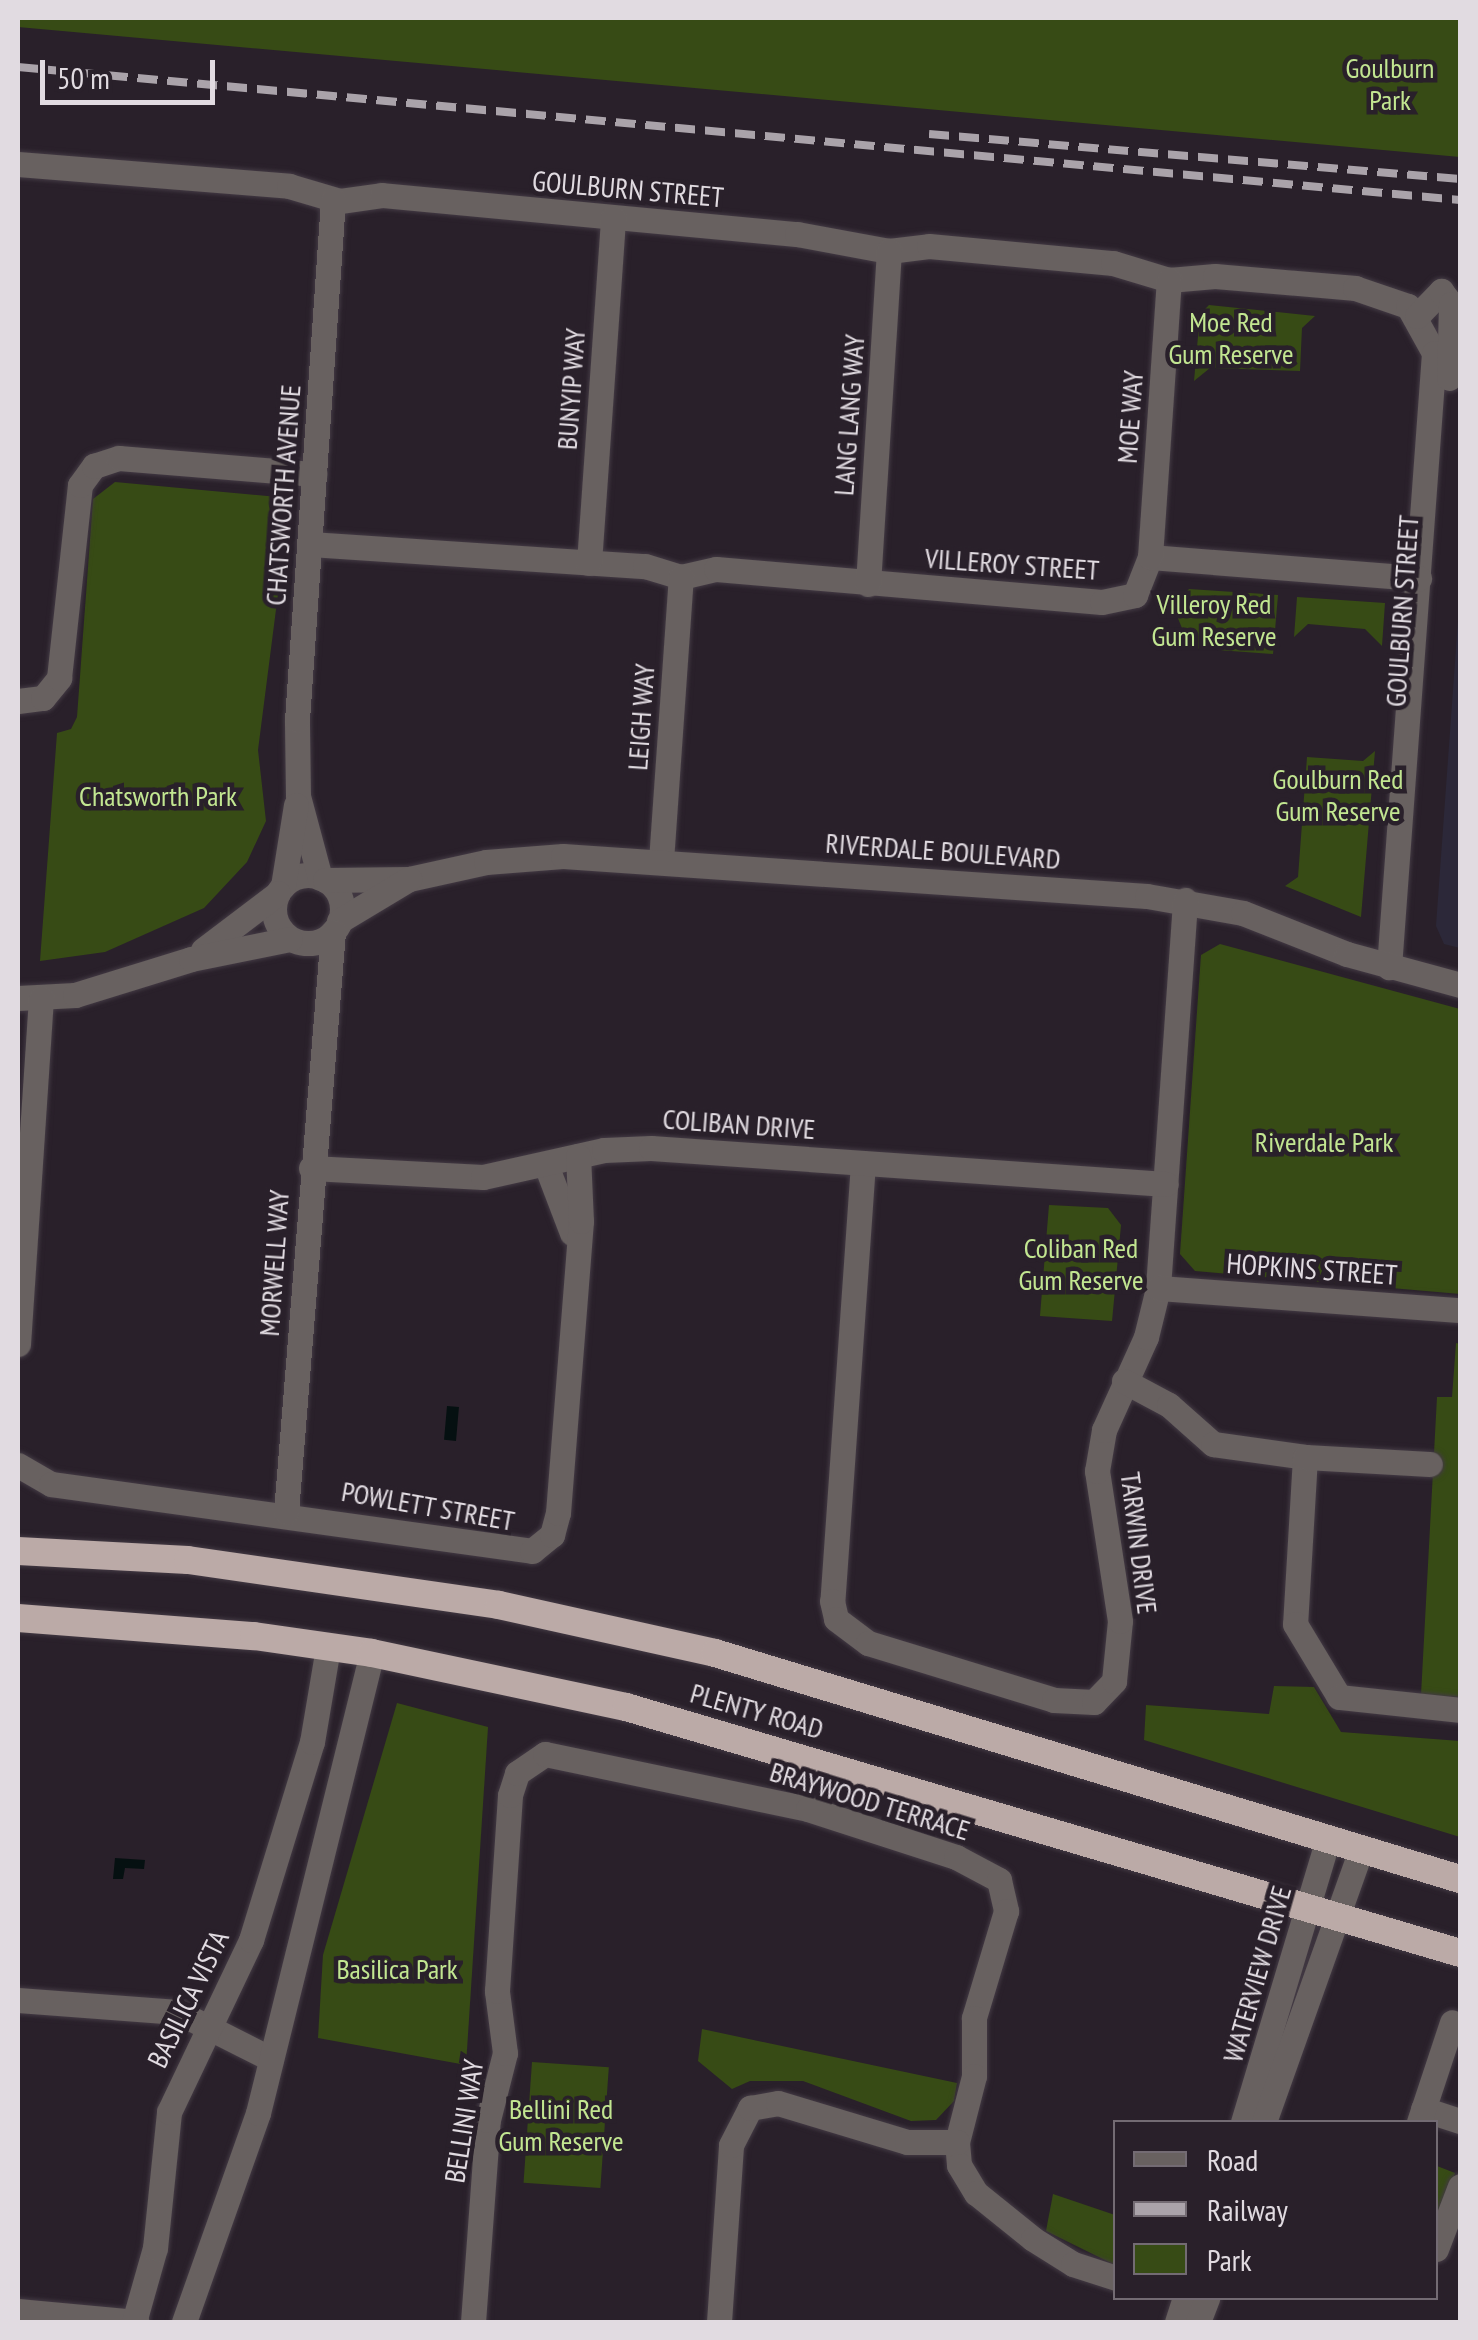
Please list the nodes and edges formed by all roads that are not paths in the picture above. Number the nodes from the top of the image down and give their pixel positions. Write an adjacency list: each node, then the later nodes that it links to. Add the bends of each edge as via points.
1 (18, 164): 2 (street, GOULBURN STREET, via 275,188)
2 (332, 208): 3 (street, GOULBURN STREET, via 405,200); 9 (street, CHATSWORTH AVENUE)
3 (613, 218): 4 (street, GOULBURN STREET, via 845,242); 12 (street, BUNYIP WAY)
4 (889, 259): 5 (street, GOULBURN STREET, via 944,250 1113,263); 14 (street, LANG LANG WAY)
5 (1169, 280): 6 (street, GOULBURN STREET, via 1214,276); 11 (street, MOE WAY)
6 (1356, 288): 7 (street); 8 (street, GOULBURN STREET, via 1396,300)
7 (1441, 291): 8 (street); 26 (street, GOULBURN STREET, via 1454,314)
8 (1417, 316): 13 (street, GOULBURN STREET, via 1434,353)
9 (314, 474): 10 (street, CHATSWORTH AVENUE); 16 (street, via 119,458 94,466 80,485 59,678 43,698)
10 (310, 544): 12 (street, VILLEROY STREET); 17 (street, CHATSWORTH AVENUE)
11 (1150, 558): 13 (street); 14 (street, VILLEROY STREET, via 1144,585 1115,601)
12 (589, 564): 15 (street, VILLEROY STREET, via 654,567)
13 (1419, 578): 26 (street, GOULBURN STREET)
14 (868, 584): 15 (street, VILLEROY STREET, via 716,569)
15 (680, 585): 18 (street, LEIGH WAY)
16 (18, 700)
17 (298, 796): 19 (street, CHATSWORTH AVENUE); 21 (street, CHATSWORTH AVENUE)
18 (661, 861): 20 (street, RIVERDALE BOULEVARD, via 524,858); 22 (street, RIVERDALE BOULEVARD)
19 (322, 879): 20 (street, RIVERDALE BOULEVARD); 21 (street, via 300,876); 23 (street, via 341,903)
20 (409, 879): 23 (street, RIVERDALE BOULEVARD)
21 (280, 889): 24 (street, via 275,918); 25 (street)
22 (1186, 900): 26 (street, RIVERDALE BOULEVARD, via 1277,924); 34 (street, TARWIN DRIVE)
23 (336, 927): 24 (street, via 316,942); 29 (street, MORWELL WAY)
24 (293, 940): 25 (street); 29 (street, MORWELL WAY, via 316,981)
25 (191, 959): 28 (street, via 114,986)
26 (1398, 970): 27 (street, RIVERDALE BOULEVARD)
27 (1460, 985)
28 (29, 998): 38 (street)
29 (322, 1019): 33 (street, MORWELL WAY)
30 (578, 1156): 31 (street, COLIBAN DRIVE, via 651,1148); 32 (street, COLIBAN DRIVE); 35 (street, POWLETT STREET)
31 (863, 1163): 34 (street, COLIBAN DRIVE); 39 (street, TARWIN DRIVE, via 832,1600 842,1628 1054,1700 1082,1704 1102,1698 1117,1669 1119,1591 1097,1471)
32 (546, 1166): 33 (street, COLIBAN DRIVE, via 458,1178); 35 (street, POWLETT STREET)
33 (311, 1168): 43 (street, MORWELL WAY)
34 (1166, 1184): 36 (street, TARWIN DRIVE)
35 (576, 1258): 43 (street, POWLETT STREET, via 558,1513 542,1545 511,1552)
36 (1158, 1288): 37 (street, HOPKINS STREET); 39 (street, TARWIN DRIVE, via 1152,1319)
37 (1460, 1310)
38 (18, 1344)
39 (1124, 1381): 40 (street, via 1169,1405 1213,1444)
40 (1305, 1458): 41 (street); 48 (street, via 1294,1614 1316,1664 1344,1700)
41 (1430, 1464)
42 (18, 1465): 43 (street, POWLETT STREET, via 51,1484)
43 (286, 1512)
44 (18, 1551): 50 (highway, PLENTY ROAD, via 188,1560 499,1606 625,1633 911,1707)
45 (18, 1618): 46 (highway, PLENTY ROAD)
46 (328, 1648): 47 (highway, PLENTY ROAD); 58 (street, BASILICA VISTA, via 312,1742 262,1904)
47 (372, 1653): 53 (highway, PLENTY ROAD, via 626,1708); 59 (street)
48 (1460, 1710)
49 (532, 1758): 64 (street, BRAYWOOD TERRACE, via 575,1756 808,1809 976,1864 999,1880 1006,1911 974,2018 973,2088); 71 (street, BELLINI WAY, via 517,1773 510,1795 497,1991 505,2053 487,2132)
50 (1327, 1842): 51 (highway, PLENTY ROAD); 53 (street, WATERVIEW DRIVE)
51 (1360, 1852): 52 (highway, PLENTY ROAD); 54 (street, WATERVIEW DRIVE)
52 (1460, 1878)
53 (1308, 1909): 54 (highway, PLENTY ROAD); 61 (street, WATERVIEW DRIVE)
54 (1340, 1919): 55 (highway, PLENTY ROAD); 62 (street, WATERVIEW DRIVE)
55 (1460, 1952)
56 (18, 2000): 58 (street, via 152,2007)
57 (1452, 2022): 60 (street)
58 (210, 2027): 59 (street); 69 (street, BASILICA VISTA, via 169,2112 154,2248)
59 (272, 2058): 70 (street)
60 (1421, 2116): 63 (street)
61 (1244, 2120)
62 (1265, 2120)
63 (1460, 2121)
64 (957, 2142): 67 (street, via 965,2179 1000,2214 1073,2264); 72 (street, via 907,2142 778,2102 750,2108 731,2145)
65 (1460, 2186): 66 (street)
66 (1438, 2244)
67 (1113, 2277)
68 (18, 2312): 69 (street)
69 (134, 2322)
70 (184, 2322)
71 (474, 2322)
72 (719, 2322)

